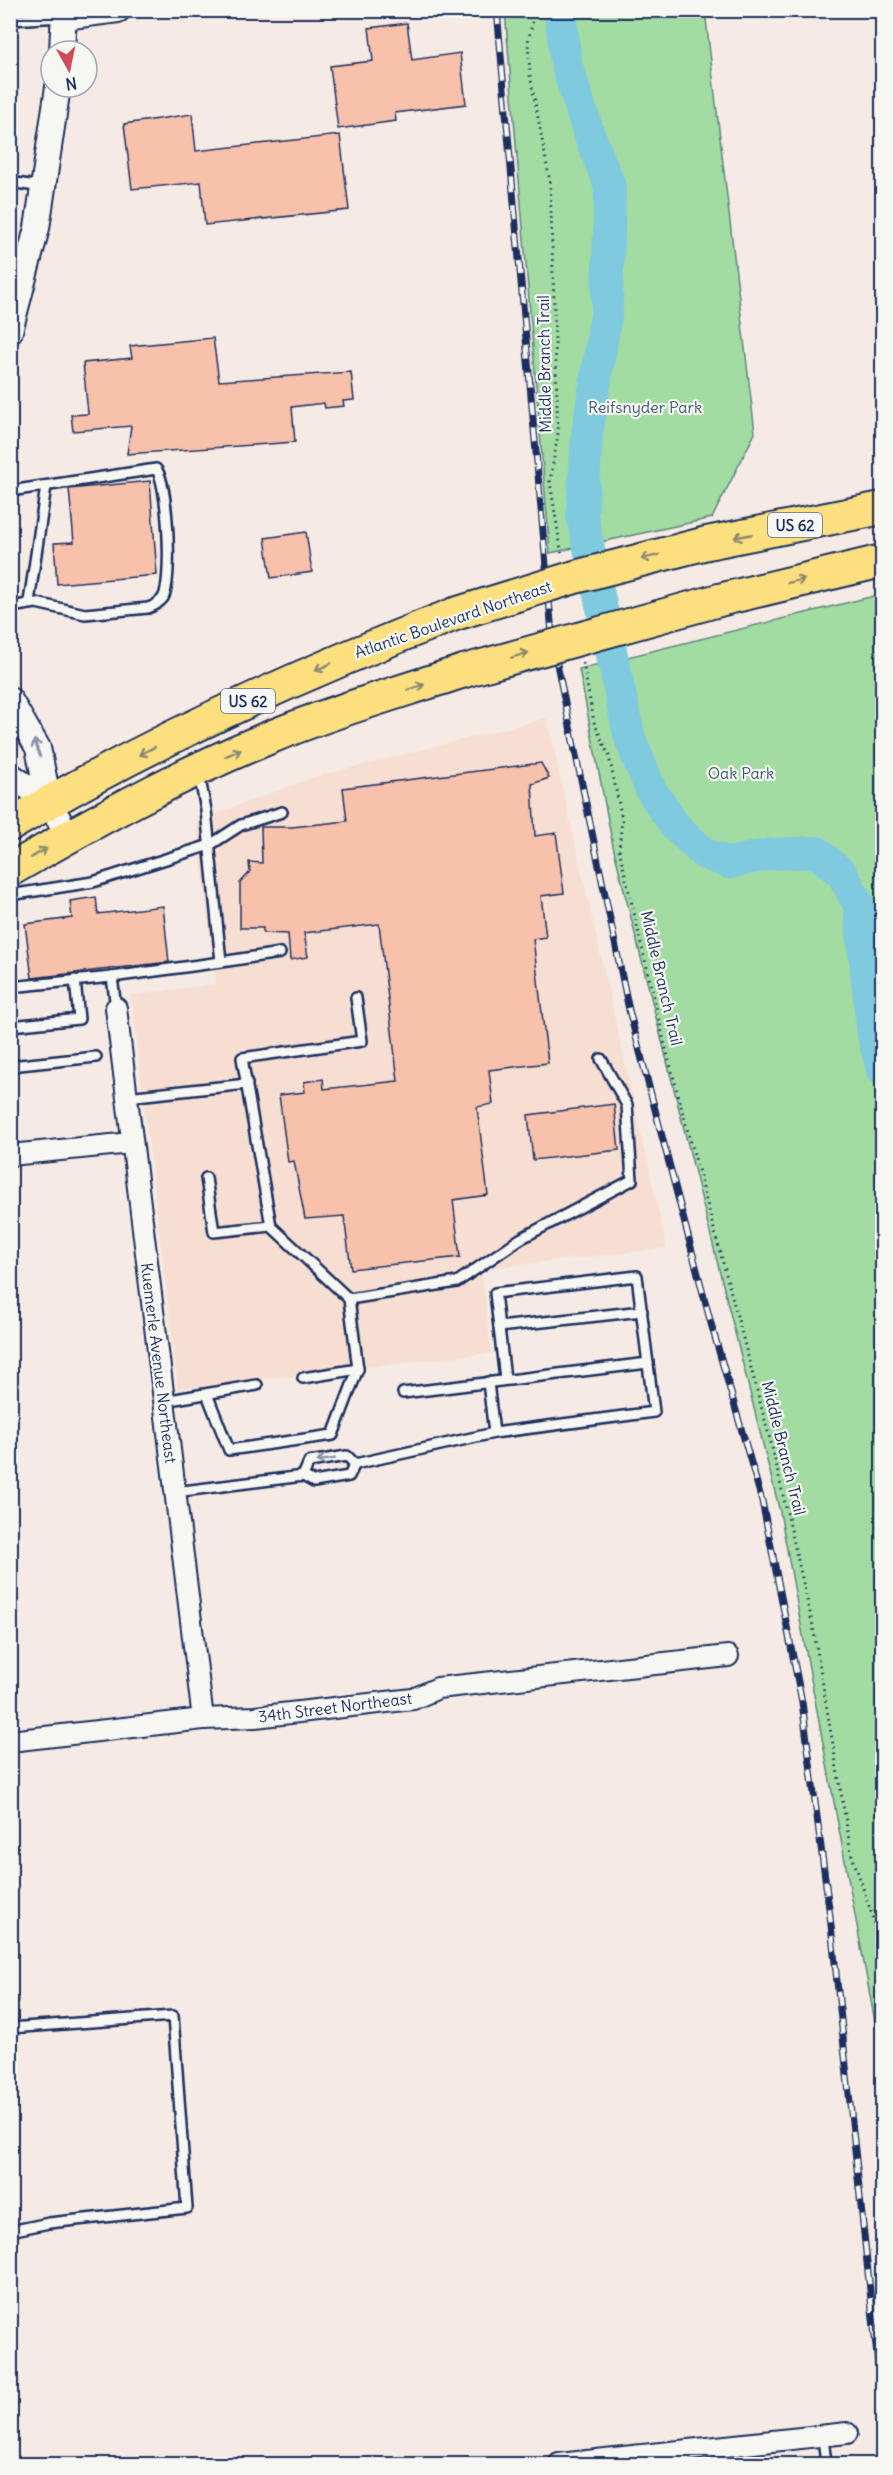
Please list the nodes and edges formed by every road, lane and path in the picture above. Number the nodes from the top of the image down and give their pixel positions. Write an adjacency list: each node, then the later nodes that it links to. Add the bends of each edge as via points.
1 (118, 10): 3 (street)
2 (535, 10): 15 (path, Middle Branch Trail, via 528,42 550,183 557,345 558,433 550,482)
3 (64, 14): 4 (lane); 5 (street)
4 (10, 20)
5 (63, 39)
6 (56, 99): 8 (street)
7 (10, 182): 8 (lane)
8 (44, 187): 9 (street)
9 (16, 289): 10 (street)
10 (10, 331)
11 (46, 486): 12 (lane); 16 (lane); 16 (lane, via 156,469 163,483 168,583 157,604 142,609 85,614)
12 (10, 491)
13 (882, 508): 22 (highway, Atlantic Boulevard Northeast / US 62, one-way to 22, bridge, via 707,543 566,579 455,614 277,687)
14 (882, 561): 20 (highway, US 62, one-way to 14, bridge, via 363,703 464,671 718,600)
15 (563, 564)
16 (29, 602): 17 (lane)
17 (10, 607)
18 (581, 654): 65 (path, Middle Branch Trail, via 594,722 609,756 623,828 619,849 666,1049 799,1560 851,1852)
19 (10, 700): 22 (street, one-way to 19, via 38,748)
20 (198, 769): 25 (highway, US 62); 26 (lane)
21 (10, 775): 22 (street)
22 (49, 802): 24 (highway, US 62); 25 (street)
23 (282, 812): 26 (lane, via 241,825)
24 (10, 825)
25 (68, 836): 27 (highway, US 62, one-way to 25)
26 (210, 845): 28 (lane, via 93,882); 30 (lane)
27 (10, 870)
28 (10, 897)
29 (280, 953): 30 (lane)
30 (221, 962): 31 (lane)
31 (112, 977): 32 (lane); 35 (lane)
32 (75, 980): 33 (lane); 36 (lane, via 79,1019 11,1026)
33 (10, 987)
34 (356, 998): 40 (lane, via 362,1041 242,1058)
35 (116, 1008): 41 (street, Kuemerle Avenue Northeast)
36 (10, 1022)
37 (96, 1057): 39 (lane)
38 (601, 1059): 46 (lane, via 627,1105 632,1180 520,1239 457,1282)
39 (10, 1066)
40 (247, 1084): 41 (lane); 45 (lane)
41 (127, 1097): 42 (street, Kuemerle Avenue Northeast)
42 (131, 1143): 43 (street); 57 (street, Kuemerle Avenue Northeast)
43 (10, 1155)
44 (206, 1178): 45 (lane, via 214,1233)
45 (271, 1226): 46 (lane)
46 (349, 1299): 50 (lane)
47 (642, 1311): 48 (lane); 48 (lane, via 637,1276 495,1293); 49 (lane)
48 (499, 1327): 52 (lane)
49 (648, 1363): 52 (lane); 58 (lane, via 654,1412)
50 (358, 1369): 51 (lane); 56 (lane, via 333,1435 229,1450)
51 (303, 1378)
52 (505, 1379): 53 (lane)
53 (488, 1382): 55 (lane); 58 (lane)
54 (257, 1384): 56 (lane)
55 (403, 1393)
56 (207, 1394): 57 (lane)
57 (164, 1401): 61 (street, Kuemerle Avenue Northeast)
58 (494, 1433): 59 (lane)
59 (354, 1464): 60 (lane, via 349,1476 314,1482); 60 (lane, one-way to 60, via 347,1456 309,1462)
60 (303, 1476): 61 (lane)
61 (175, 1492): 63 (street, Kuemerle Avenue Northeast)
62 (728, 1656): 63 (street, 34th Street Northeast, via 438,1688 413,1700)
63 (203, 1719): 64 (street, 34th Street Northeast)
64 (10, 1741)
65 (882, 1938)
66 (15, 2028): 67 (lane, via 172,2016 187,2208)
67 (10, 2231)
68 (847, 2433): 69 (street)
69 (823, 2438): 70 (street); 72 (lane)
70 (594, 2463): 71 (street)
71 (560, 2464)
72 (826, 2464)

